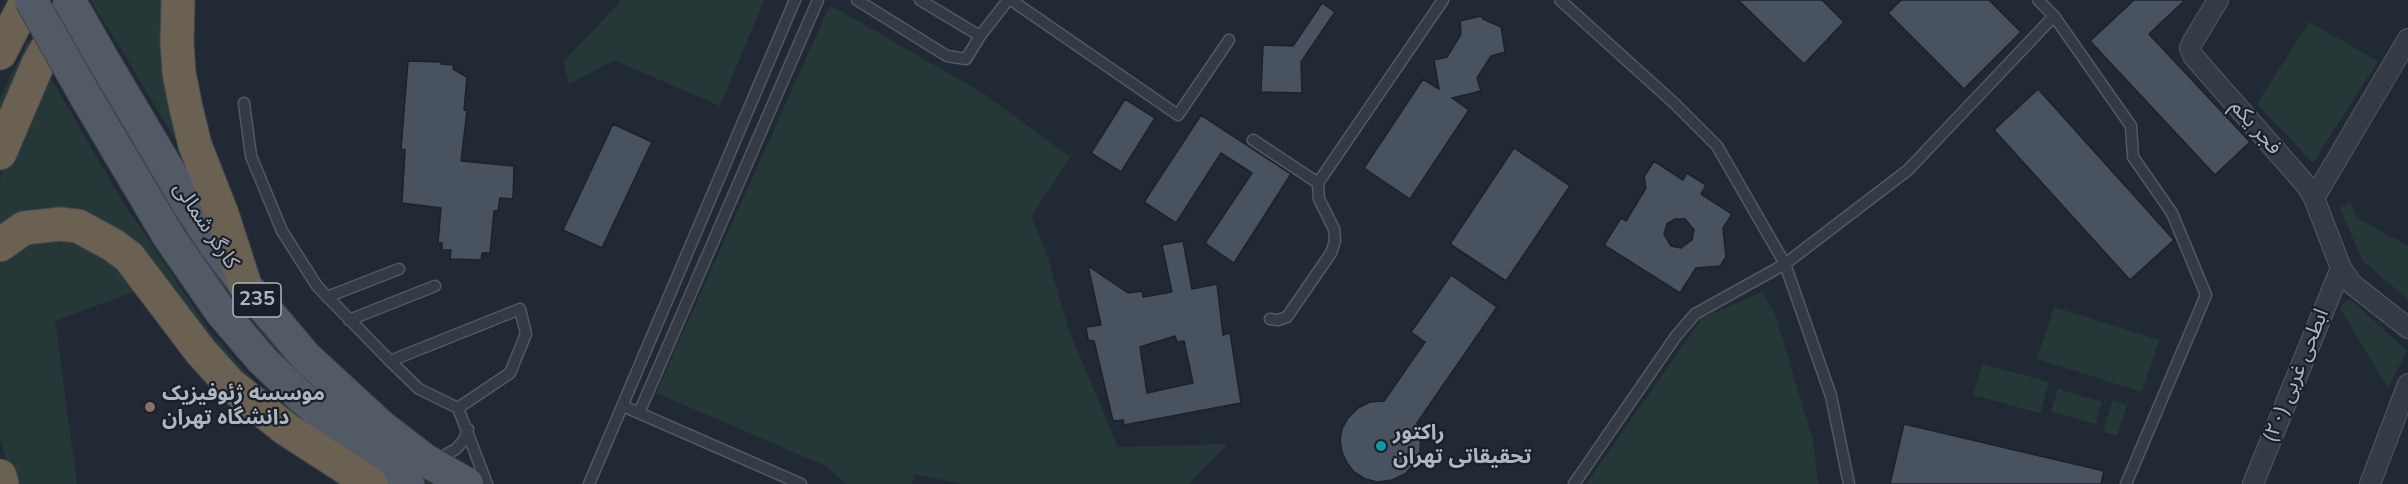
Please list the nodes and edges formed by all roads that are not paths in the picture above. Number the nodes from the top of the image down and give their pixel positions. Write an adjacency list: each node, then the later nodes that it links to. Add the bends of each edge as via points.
1 (29, 0): 18 (highway); 42 (main road, کارگر شمالی / 235, bridge, via 170,237 221,312 262,360 364,452)
2 (69, 0): 30 (main road, کارگر شمالی / 235, bridge, via 189,205)
3 (74, 0): 21 (highway, via 38,64)
4 (178, 0): 30 (highway, via 179,73 186,108 195,146)
5 (795, 0): 23 (lane)
6 (818, 0): 25 (lane)
7 (857, 0): 15 (lane, via 947,56 966,59)
8 (920, 0): 15 (lane)
9 (1009, 0): 15 (lane); 17 (lane, via 1178,115)
10 (1443, 0): 22 (lane)
11 (2038, 0): 14 (lane)
12 (2218, 0): 24 (street, فجر یکم, via 2192,43 2191,52)
13 (1564, 1): 27 (lane, via 1717,146)
14 (2054, 16): 27 (lane, via 1908,170); 52 (lane, via 2131,126 2133,157 2172,213 2206,295)
15 (980, 36)
16 (2408, 39): 24 (street)
17 (1229, 40)
18 (0, 53)
19 (244, 103): 32 (lane, via 250,156 282,231)
20 (1253, 140): 22 (lane)
21 (0, 153)
22 (1318, 183): 33 (lane, via 1319,199 1334,229 1335,242 1287,317)
23 (712, 197): 25 (lane); 38 (lane)
24 (2314, 198): 28 (street, فجر یکم)
25 (730, 204): 40 (lane)
26 (0, 245): 45 (highway, via 24,228 60,224 78,226 113,244 129,257 231,385 286,429)
27 (1785, 264): 50 (lane, via 1695,314); 51 (lane, via 1831,396)
28 (2341, 268): 35 (street, via 2352,284); 53 (street, ابطحی غربی (۲۰))
29 (399, 269): 32 (lane)
30 (245, 285): 42 (main road, کارگر شمالی / 235, via 320,371 382,427)
31 (435, 286): 34 (lane)
32 (327, 297): 34 (lane)
33 (1270, 319)
34 (349, 320): 36 (lane)
35 (2408, 328)
36 (390, 361): 39 (lane, via 419,389); 39 (lane, via 520,309 526,334 510,374)
37 (2408, 384): 54 (street)
38 (623, 406): 40 (lane); 48 (lane)
39 (458, 408): 41 (lane)
40 (639, 413): 49 (lane)
41 (468, 429): 42 (lane, via 456,449); 47 (lane)
42 (419, 473): 46 (main road, کارگر شمالی / 235)
43 (0, 476): 44 (highway)
44 (2, 484)
45 (371, 484)
46 (467, 484)
47 (488, 484)
48 (589, 484)
49 (801, 484)
50 (1575, 484)
51 (1849, 484)
52 (2126, 484)
53 (2253, 484)
54 (2370, 484)

